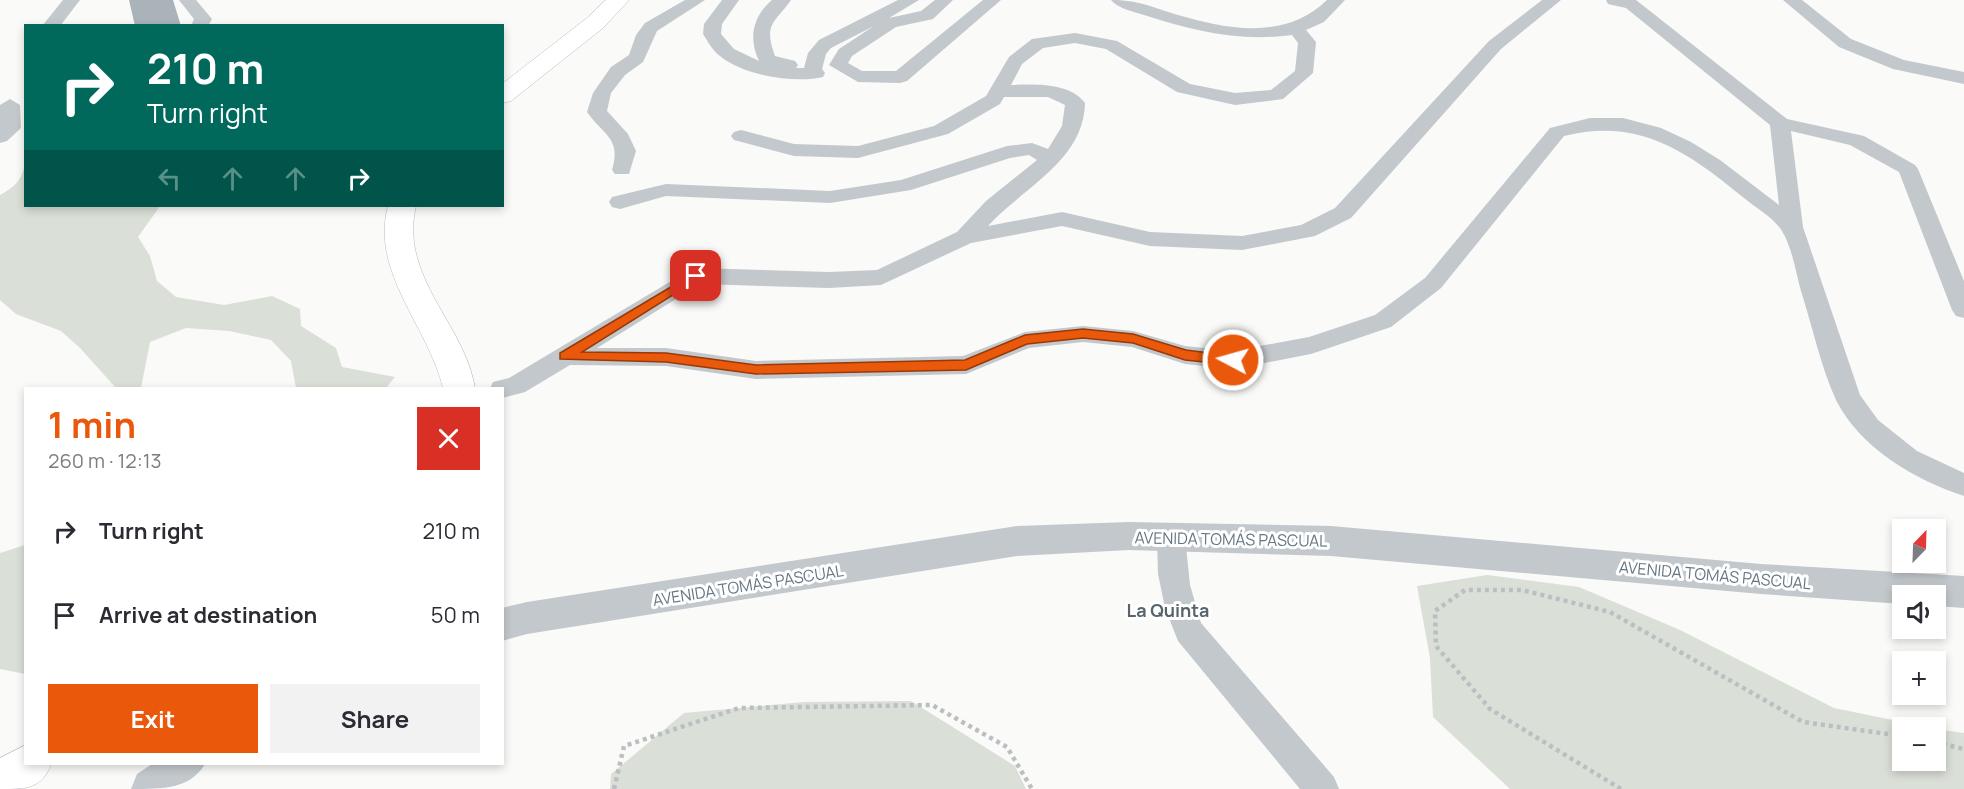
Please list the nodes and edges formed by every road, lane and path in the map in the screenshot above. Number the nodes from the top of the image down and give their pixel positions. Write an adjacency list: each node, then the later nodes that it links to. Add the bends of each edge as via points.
1 (72, 0): 15 (street)
2 (187, 0): 16 (street, via 203,19)
3 (697, 0): 27 (street, via 651,27 637,58 618,70 602,93 597,112 624,143 628,155)
4 (731, 0): 18 (street, via 713,24 712,34 728,54 786,72 816,73)
5 (783, 0): 18 (street, via 761,22 760,42 767,59)
6 (910, 0): 18 (street, via 825,44)
7 (945, 0): 8 (street, via 927,15 890,23 845,53 838,65 858,76 900,77)
8 (993, 0)
9 (1119, 0): 17 (street, via 1203,26 1257,34)
10 (1336, 0): 17 (street, via 1328,12)
11 (1553, 0): 31 (street, via 1495,45 1343,213 1306,231 1242,243 1150,239 1062,219)
12 (1614, 0): 23 (street, via 1632,4)
13 (1791, 0): 19 (street, via 1845,43 1899,65)
14 (612, 2): 21 (main road)
15 (52, 24)
16 (200, 24)
17 (1296, 29): 20 (street, via 1307,42 1304,73 1276,95 1235,99 1184,88 1111,45 1075,38 1038,43 1015,61)
18 (813, 69)
19 (1964, 78)
20 (998, 91): 24 (street, via 993,100 941,129 858,152 794,150); 26 (street, via 1045,91 1066,96 1075,103 1071,129)
21 (504, 94)
22 (18, 106): 25 (street, via 11,128)
23 (1780, 123): 30 (street); 32 (street, via 1857,140 1908,169)
24 (741, 136)
25 (0, 137)
26 (1051, 159): 28 (street, via 1032,149 1007,152 904,186 830,197 666,190); 31 (street, via 994,206)
27 (622, 170)
28 (620, 202)
29 (402, 207): 34 (main road, via 397,234 407,274 434,321)
30 (1792, 227): 33 (street, via 1696,152 1646,129 1579,123 1557,132 1433,283 1383,321 1311,345 1233,360 1185,355 1133,339 1083,333 1025,340 966,365 768,369 666,357); 36 (street, via 1848,398 1869,427 1907,458)
31 (965, 237): 33 (street, via 881,277 829,280 696,276)
32 (1964, 310)
33 (564, 356): 35 (street, via 516,386)
34 (459, 387)
35 (504, 389)
36 (1964, 485)
37 (1171, 537): 38 (street, AVENIDA TOMÁS PASCUAL, via 1331,541 1750,578); 39 (street, AVENIDA TOMÁS PASCUAL, via 1017,541); 49 (street, via 1170,567 1189,632)
38 (1964, 592)
39 (504, 624)
40 (1892, 735): 50 (path, via 1803,722 1610,612 1522,590 1465,590 1435,610 1436,646 1490,709)
41 (1946, 744): 42 (path)
42 (1964, 748)
43 (28, 765): 45 (main road)
44 (183, 765): 46 (street)
45 (0, 783)
46 (152, 789)
47 (615, 789): 48 (path, via 624,746 739,708 932,705 1007,747)
48 (1032, 789)
49 (1322, 789)
50 (1621, 789)

